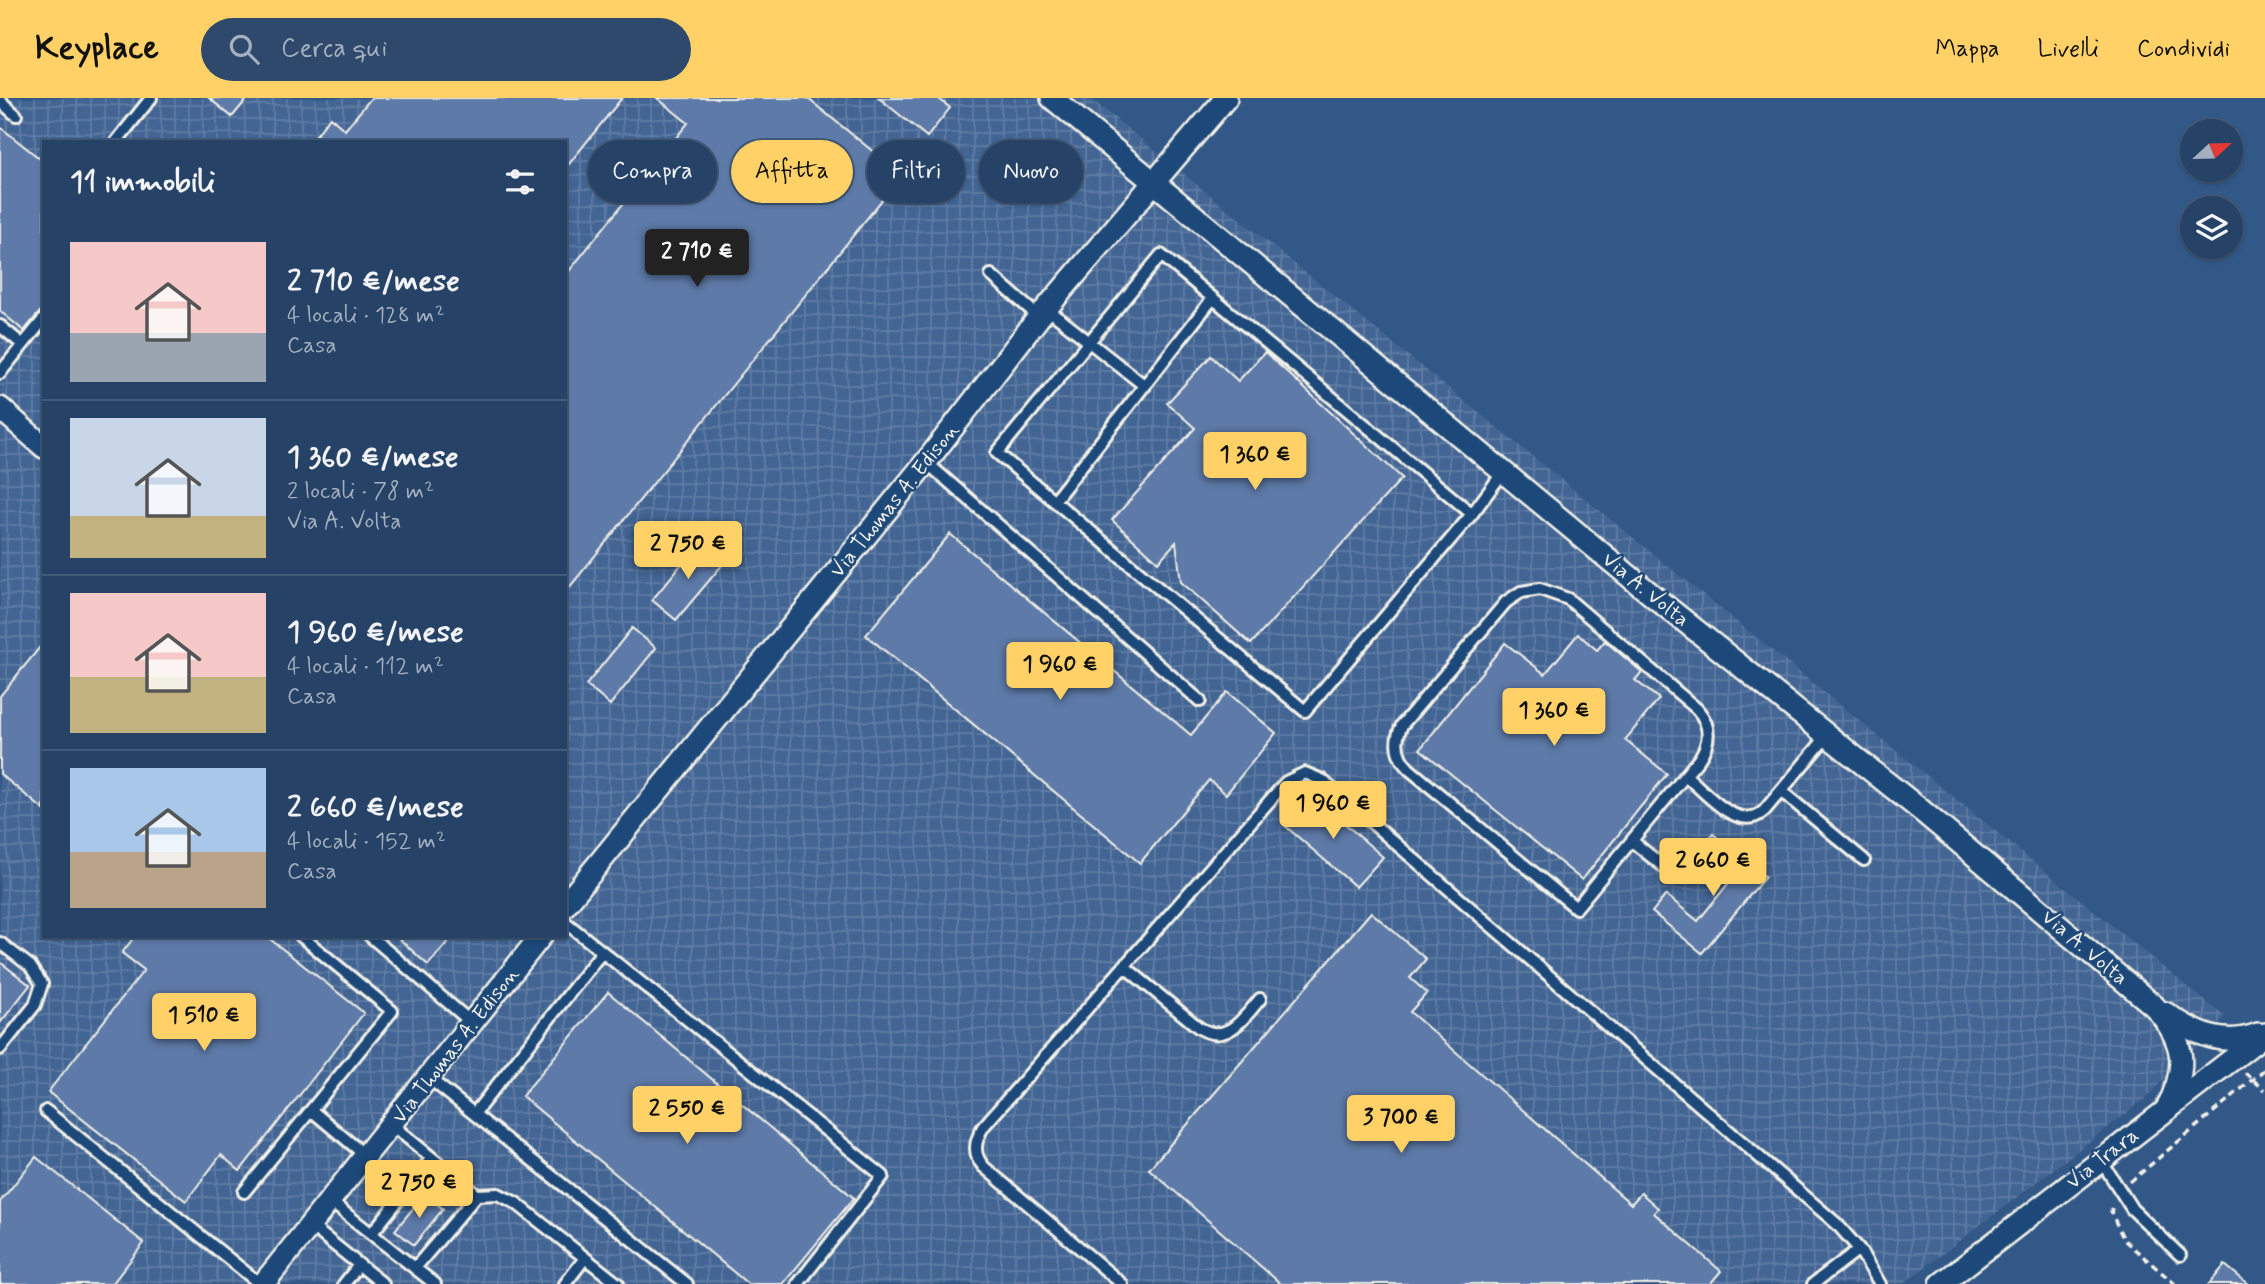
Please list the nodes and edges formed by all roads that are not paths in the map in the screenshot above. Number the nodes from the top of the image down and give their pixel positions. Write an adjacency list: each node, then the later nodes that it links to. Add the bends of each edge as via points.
1 (151, 98): 6 (lane)
2 (1052, 98): 7 (street, Via A. Volta)
3 (1226, 98): 7 (street, Via Thomas A. Edison)
4 (0, 102): 5 (lane)
5 (16, 115)
6 (118, 140)
7 (1153, 180): 10 (street, Via Thomas A. Edison); 20 (street, Via A. Volta)
8 (991, 275): 10 (lane)
9 (1213, 298): 13 (lane, via 1161,255); 16 (lane); 22 (lane)
10 (1043, 313): 13 (lane); 19 (street, Via Thomas A. Edison)
11 (42, 321): 14 (lane)
12 (0, 326): 14 (lane)
13 (1089, 342): 16 (lane); 21 (lane, via 997,453)
14 (23, 345): 15 (lane)
15 (0, 373)
16 (1144, 386): 21 (lane)
17 (0, 408): 18 (street)
18 (42, 445)
19 (926, 463): 23 (lane); 30 (street, Via Thomas A. Edison)
20 (1504, 471): 22 (lane); 24 (street, Via A. Volta)
21 (1054, 501): 22 (lane, via 1305,711)
22 (1472, 514)
23 (1200, 701)
24 (1828, 735): 26 (lane); 39 (street, Via A. Volta)
25 (1686, 776): 26 (lane, via 1743,818 1760,815); 27 (lane); 27 (lane, via 1707,745 1707,726 1701,714 1568,599 1547,590 1521,592 1506,602 1402,725 1397,743 1403,762 1576,908)
26 (1781, 791): 28 (lane)
27 (1632, 841): 29 (lane)
28 (1864, 860)
29 (1674, 875)
30 (567, 898)
31 (567, 924): 36 (lane)
32 (303, 938): 45 (lane, via 392,1011)
33 (372, 938): 40 (lane)
34 (539, 938): 40 (street, Via Thomas A. Edison)
35 (0, 943): 42 (lane, via 30,966 42,985 35,1005)
36 (602, 952): 47 (lane); 69 (lane, via 883,1176)
37 (1124, 966): 38 (lane, via 1212,1034 1235,1028); 57 (lane, via 1286,782 1299,774 1311,774 1826,1215); 70 (lane, via 983,1128 975,1149 984,1167)
38 (1260, 999)
39 (2154, 1006): 41 (street, via 2211,1038 2236,1041); 44 (street, Via A. Volta, via 2173,1032 2182,1059 2178,1086)
40 (472, 1023): 43 (street, Via Thomas A. Edison)
41 (2265, 1032): 44 (street, Via Trara)
42 (0, 1049)
43 (429, 1078): 47 (lane); 48 (street, Via Thomas A. Edison)
44 (2167, 1108): 51 (street, Via Trara)
45 (311, 1110): 49 (lane); 52 (lane)
46 (46, 1111): 62 (lane)
47 (474, 1114): 68 (lane)
48 (392, 1125): 49 (street, Via Thomas A. Edison); 50 (lane)
49 (367, 1157): 54 (street, Via Thomas A. Edison)
50 (432, 1158): 53 (lane); 56 (lane)
51 (2101, 1159): 58 (lane, via 2132,1209); 73 (street, Via Trara)
52 (244, 1192)
53 (477, 1195): 59 (lane, via 507,1197); 61 (lane)
54 (331, 1202): 55 (street, Via Thomas A. Edison); 56 (lane)
55 (311, 1226): 60 (lane); 62 (street, Via Thomas A. Edison)
56 (372, 1233): 61 (lane)
57 (1859, 1249): 71 (lane); 72 (lane)
58 (2180, 1255)
59 (585, 1258): 66 (lane); 67 (lane)
60 (359, 1265): 63 (lane); 64 (lane)
61 (415, 1268): 65 (lane)
62 (262, 1284)
63 (344, 1284)
64 (383, 1284)
65 (435, 1284)
66 (565, 1284)
67 (618, 1284)
68 (687, 1284)
69 (798, 1284)
70 (1122, 1284)
71 (1813, 1284)
72 (1880, 1284)
73 (1941, 1284)

